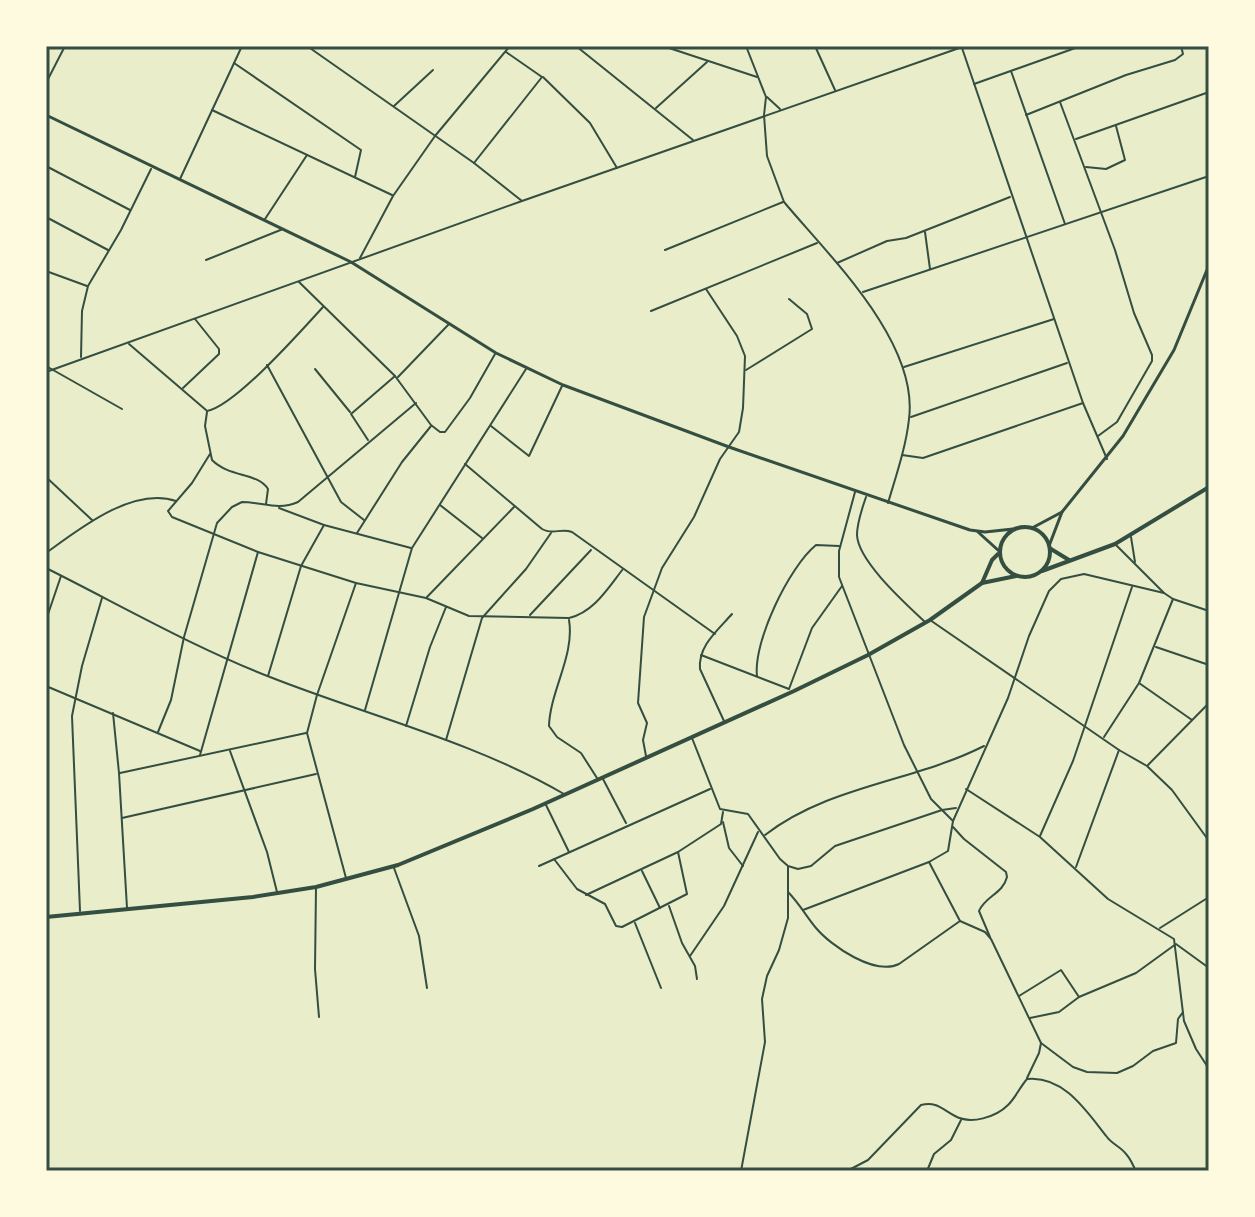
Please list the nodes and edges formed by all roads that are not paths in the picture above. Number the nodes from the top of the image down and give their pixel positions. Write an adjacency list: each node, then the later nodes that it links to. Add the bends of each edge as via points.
1 (65, 46): 19 (street)
2 (242, 46): 14 (street)
3 (307, 46): 25 (street)
4 (510, 46): 12 (street)
5 (576, 46): 26 (street)
6 (663, 46): 13 (street)
7 (746, 46): 18 (street)
8 (815, 46): 21 (street)
9 (1081, 46): 16 (street)
10 (1181, 46): 24 (street, via 1180,57)
11 (963, 47): 20 (street); 21 (street)
12 (506, 52): 17 (street); 33 (street)
13 (707, 62): 18 (street); 26 (street)
14 (234, 63): 28 (street); 43 (street, via 361,150)
15 (433, 70): 25 (street)
16 (1011, 71): 20 (street); 31 (street)
17 (542, 77): 37 (street); 41 (street, via 590,123)
18 (758, 77): 23 (street)
19 (46, 83)
20 (973, 84): 46 (street)
21 (836, 91): 27 (street)
22 (1209, 92): 32 (street)
23 (766, 97): 27 (street); 30 (street)
24 (1060, 102): 31 (street); 34 (street)
25 (393, 106): 33 (street)
26 (655, 109): 35 (street)
27 (780, 109): 30 (street)
28 (212, 110): 36 (street); 44 (street)
29 (46, 115): 39 (street)
30 (764, 115): 35 (street); 48 (street, via 767,156)
31 (1026, 115): 53 (street)
32 (1116, 124): 34 (street); 40 (street, via 1125,160 1106,169)
33 (435, 136): 37 (street); 45 (street)
34 (1075, 139): 40 (street)
35 (693, 140): 41 (street)
36 (308, 154): 43 (street); 52 (street)
37 (474, 163): 47 (street)
38 (46, 166): 49 (street)
39 (153, 166): 44 (street); 49 (street)
40 (1085, 166): 50 (street)
41 (617, 168): 47 (street)
42 (1209, 176): 50 (street)
43 (355, 177): 45 (street)
44 (180, 179): 52 (street)
45 (393, 196): 60 (street)
46 (1011, 196): 55 (street); 56 (street)
47 (522, 201): 60 (street)
48 (784, 202): 57 (street); 59 (street)
49 (131, 211): 58 (street)
50 (1100, 212): 53 (street); 100 (street, via 1152,358 1117,422)
51 (46, 217): 58 (street)
52 (265, 219): 54 (street)
53 (1065, 224): 56 (street)
54 (284, 228): 61 (street); 62 (street)
55 (925, 231): 63 (street); 65 (street)
56 (1026, 237): 65 (street); 75 (street)
57 (818, 243): 63 (street); 69 (street)
58 (110, 250): 68 (street)
59 (665, 250)
60 (360, 259): 62 (street)
61 (206, 260)
62 (351, 262): 67 (street); 76 (street)
63 (835, 263): 70 (street)
64 (1209, 265): 105 (street, via 1174,350)
65 (931, 269): 70 (street)
66 (46, 271): 68 (street)
67 (298, 281): 72 (street); 74 (street)
68 (88, 286): 79 (street)
69 (706, 289): 73 (street); 87 (street, via 737,336)
70 (862, 293): 83 (street)
71 (789, 299): 87 (street, via 807,314 812,329)
72 (323, 307): 81 (street); 89 (street)
73 (651, 311)
74 (195, 319): 77 (street); 91 (street, via 219,354)
75 (1054, 319): 80 (street); 83 (street)
76 (450, 323): 78 (street); 89 (street)
77 (128, 343): 79 (street); 91 (street)
78 (496, 353): 85 (street); 98 (street, via 449,429 443,433)
79 (81, 359): 86 (street)
80 (1069, 362): 93 (street); 97 (street)
81 (267, 365): 95 (street); 108 (street)
82 (46, 366): 86 (street)
83 (903, 367): 97 (street)
84 (315, 369): 96 (street)
85 (526, 369): 90 (street); 99 (street)
86 (54, 370): 88 (street); 94 (street)
87 (745, 371): 102 (street, via 739,432)
88 (46, 372)
89 (396, 377): 92 (street); 96 (street)
90 (563, 385): 99 (street, via 529,456); 102 (street)
91 (182, 389): 95 (street)
92 (416, 403): 98 (street); 101 (street)
93 (1083, 403): 100 (street); 104 (street, via 923,458)
94 (122, 409)
95 (207, 411): 103 (street)
96 (351, 414): 101 (street)
97 (910, 418): 104 (street)
98 (431, 425): 119 (street)
99 (489, 425): 106 (street)
100 (1097, 436): 105 (street)
101 (369, 441): 108 (street)
102 (729, 447): 110 (street); 150 (street)
103 (210, 454): 112 (street); 114 (street, via 225,470 265,484)
104 (901, 455): 113 (street)
105 (1107, 459): 118 (street)
106 (465, 463): 115 (street); 116 (street)
107 (46, 477): 120 (street)
108 (328, 478): 117 (street, via 298,502); 119 (street, via 341,502)
109 (1209, 487): 128 (main road)
110 (855, 492): 111 (street); 131 (street)
111 (866, 495): 113 (street); 163 (street, via 857,531 860,546 884,579)
112 (176, 501): 120 (street, via 146,498); 127 (street, via 169,515)
113 (888, 503): 124 (street)
114 (265, 505): 117 (street); 127 (street, via 242,502 232,507)
115 (439, 505): 129 (street); 133 (street)
116 (515, 506): 125 (street); 129 (street)
117 (276, 507): 121 (street)
118 (1062, 512): 122 (street); 132 (street)
119 (364, 520): 126 (street)
120 (92, 521): 137 (street)
121 (324, 525): 126 (street); 140 (street)
122 (1032, 528): 123 (main road); 132 (main road)
123 (1013, 529): 124 (street); 136 (main road)
124 (978, 532): 136 (street)
125 (551, 533): 134 (street, via 566,530); 160 (street)
126 (357, 534): 133 (street)
127 (213, 535): 135 (street); 165 (street)
128 (1131, 535): 130 (main road); 139 (street)
129 (483, 539): 154 (street)
130 (1115, 544): 138 (main road); 139 (street)
131 (840, 546): 148 (street); 172 (street, via 816,545 791,578 758,648)
132 (1050, 547): 138 (main road); 143 (main road)
133 (412, 548): 151 (street)
134 (593, 548): 142 (street); 159 (street)
135 (258, 552): 140 (street); 169 (street)
136 (999, 552): 145 (main road, via 1007,571); 147 (main road)
137 (46, 553)
138 (1069, 560): 143 (main road)
139 (1135, 563): 152 (street)
140 (301, 566): 146 (street); 171 (street)
141 (46, 568): 144 (street)
142 (623, 569): 150 (street); 161 (street, via 595,603)
143 (1042, 571): 145 (main road)
144 (61, 575): 153 (street); 162 (street)
145 (1016, 576): 147 (main road)
146 (356, 583): 151 (street); 177 (street)
147 (982, 583): 163 (main road)
148 (842, 586): 168 (street); 176 (street, via 812,628)
149 (1132, 586): 152 (street); 173 (street, via 1084,574 1061,579 1044,600); 185 (street)
150 (653, 590): 164 (street); 195 (street, via 643,622 638,690 638,707 647,723)
151 (397, 593): 154 (street); 180 (street)
152 (1164, 593): 155 (street)
153 (102, 597): 165 (street); 178 (street)
154 (426, 598): 156 (street)
155 (1173, 599): 157 (street); 166 (street)
156 (447, 606): 160 (street); 184 (street)
157 (1209, 611)
158 (732, 614): 164 (street)
159 (530, 616): 160 (street); 161 (street)
160 (482, 618): 190 (street)
161 (569, 618): 200 (street, via 549,726 581,753)
162 (46, 620)
163 (928, 621): 168 (main road); 173 (street)
164 (715, 634): 167 (street)
165 (184, 637): 169 (street); 186 (street, via 171,700)
166 (1155, 647): 170 (street); 174 (street)
167 (701, 655): 172 (street); 183 (street, via 700,669)
168 (868, 655): 176 (main road); 197 (street)
169 (226, 659): 171 (street); 194 (street)
170 (1209, 665)
171 (268, 676): 177 (street)
172 (757, 676): 176 (street)
173 (1014, 679): 185 (street); 191 (street)
174 (1139, 683): 182 (street); 189 (street)
175 (46, 686): 178 (street)
176 (791, 690): 183 (main road)
177 (317, 695): 180 (street); 187 (street)
178 (74, 698): 181 (street); 238 (street)
179 (1209, 703): 182 (street)
180 (365, 711): 184 (street)
181 (113, 713): 186 (street); 198 (street)
182 (1193, 721): 196 (street)
183 (725, 722): 188 (main road)
184 (406, 726): 190 (street)
185 (1085, 726): 189 (street); 216 (street)
186 (158, 732): 194 (street)
187 (307, 733): 192 (street); 199 (street)
188 (692, 737): 195 (main road); 201 (street)
189 (1103, 738): 193 (street)
190 (445, 742): 204 (street)
191 (987, 745): 197 (street); 202 (street)
192 (229, 750): 194 (street); 203 (street)
193 (1119, 750): 196 (street); 226 (street)
194 (200, 754): 198 (street)
195 (646, 758): 200 (main road)
196 (1147, 766): 217 (street)
197 (917, 772): 207 (street); 215 (street, via 806,809)
198 (119, 773): 209 (street)
199 (317, 774): 203 (street); 228 (street)
200 (600, 779): 204 (main road); 212 (street)
201 (711, 788): 208 (street); 212 (street)
202 (966, 789): 206 (street); 216 (street)
203 (246, 790): 209 (street); 231 (street)
204 (565, 794): 205 (main road)
205 (546, 803): 218 (street); 225 (main road)
206 (958, 807): 207 (street); 211 (street)
207 (942, 810): 211 (street); 224 (street, via 835,846 807,867)
208 (723, 811): 210 (street); 214 (street, via 745,813)
209 (122, 818): 235 (street)
210 (723, 821): 219 (street); 223 (street, via 729,848)
211 (953, 821): 213 (street)
212 (627, 825): 218 (street)
213 (952, 826): 221 (street, via 948,851); 243 (street, via 1006,872 1002,889 979,911)
214 (758, 830): 215 (street); 223 (street)
215 (764, 836): 224 (street)
216 (1040, 837): 226 (street)
217 (1209, 841)
218 (569, 852): 220 (street)
219 (678, 852): 227 (street); 234 (street, via 687,894)
220 (554, 859): 222 (street); 232 (street)
221 (929, 862): 237 (street); 240 (street)
222 (539, 866)
223 (744, 866): 245 (street)
224 (788, 866): 230 (street)
225 (394, 867): 228 (main road); 248 (street, via 419,936)
226 (1075, 868): 242 (street, via 1108,899)
227 (641, 870): 232 (street); 236 (street)
228 (346, 880): 229 (main road)
229 (316, 887): 231 (main road); 253 (street)
230 (788, 891): 237 (street); 259 (street, via 788,918 762,999 765,1042)
231 (277, 893): 235 (main road)
232 (586, 895): 241 (street, via 605,904 616,926)
233 (1209, 897): 242 (street)
234 (669, 905): 236 (street); 245 (street)
235 (127, 909): 238 (main road)
236 (660, 909): 241 (street)
237 (803, 910): 240 (street, via 837,946 886,968)
238 (81, 914): 239 (main road)
239 (46, 917)
240 (960, 921): 243 (street)
241 (634, 922): 249 (street)
242 (1159, 929): 244 (street)
243 (991, 939): 250 (street)
244 (1176, 944): 246 (street); 251 (street, via 1136,973); 252 (street)
245 (690, 956): 247 (street)
246 (1209, 968)
247 (697, 979)
248 (427, 988)
249 (661, 988)
250 (1018, 996): 251 (street, via 1061,970); 254 (street)
251 (1079, 997): 254 (street, via 1059,1012)
252 (1183, 1012): 255 (street, via 1176,1043 1117,1073 1080,1071); 256 (street)
253 (319, 1017)
254 (1029, 1018): 255 (street)
255 (1041, 1043): 257 (street)
256 (1209, 1069)
257 (1027, 1079): 258 (street, via 1000,1111); 262 (street, via 1072,1096)
258 (961, 1119): 260 (street, via 940,1106 921,1105 868,1160); 261 (street)
259 (741, 1171)
260 (847, 1171)
261 (927, 1171)
262 (1136, 1171)

